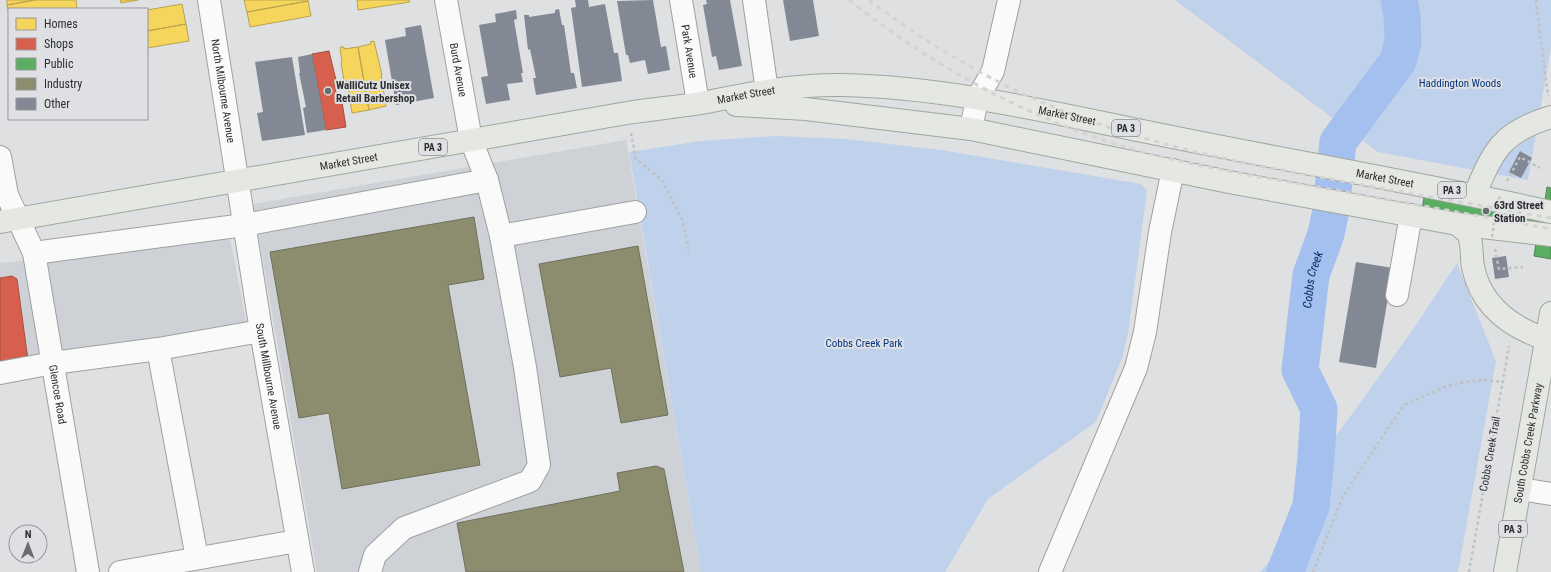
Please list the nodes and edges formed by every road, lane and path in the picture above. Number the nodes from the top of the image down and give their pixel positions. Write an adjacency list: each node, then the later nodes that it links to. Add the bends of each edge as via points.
1 (209, 0): 18 (street, North Milbourne Avenue)
2 (446, 0): 13 (street, Burd Avenue)
3 (681, 0): 9 (street, Park Avenue)
4 (754, 0): 7 (street)
5 (1009, 0): 8 (street, via 992,71)
6 (1536, 0): 10 (path)
7 (767, 91): 8 (main road, Market Street / PA 3, via 841,85 919,90); 9 (main road, Market Street / PA 3)
8 (977, 99): 12 (street); 21 (main road, Market Street / PA 3)
9 (698, 103): 11 (main road, Market Street / PA 3); 12 (main road, Market Street / PA 3, via 806,109)
10 (1550, 109): 21 (main road, via 1508,138 1488,163)
11 (627, 113): 13 (main road, Market Street / PA 3); 33 (path, via 636,159 662,180 683,221)
12 (971, 128): 16 (main road, Market Street / PA 3)
13 (470, 140): 17 (street, Burd Avenue); 18 (main road, Market Street / PA 3)
14 (0, 158): 26 (street, Glencoe Road)
15 (1540, 168): 19 (path, via 1520,157)
16 (1173, 170): 25 (main road, Market Street / PA 3); 53 (street, via 1160,232 1145,332 1136,368)
17 (487, 180): 29 (street); 31 (street, Burd Avenue)
18 (238, 181): 26 (main road, Market Street / PA 3); 29 (street, South Millbourne Avenue)
19 (1506, 182)
20 (1503, 188): 22 (path, bridge)
21 (1475, 194): 24 (main road, Market Street / PA 3)
22 (1498, 205)
23 (635, 212): 31 (street)
24 (1551, 212)
25 (1411, 215): 28 (main road, Market Street / PA 3); 35 (street)
26 (9, 220): 32 (street, Glencoe Road)
27 (1494, 223): 34 (path, bridge, via 1492,237 1499,269)
28 (1456, 224): 30 (main road, Market Street); 38 (main road, via 1468,233 1477,281 1483,295 1494,309 1513,325)
29 (244, 225): 32 (street); 37 (street, South Millbourne Avenue)
30 (1551, 235)
31 (500, 236): 52 (street, Burd Avenue, via 525,366 539,465 530,481 404,528 375,555)
32 (34, 253): 41 (street, Glencoe Road)
33 (689, 254)
34 (1523, 267)
35 (1397, 295)
36 (1551, 313): 38 (main road, South Cobbs Creek Parkway / PA 3)
37 (261, 331): 40 (street); 47 (street, South Millbourne Avenue)
38 (1546, 340): 44 (main road, South Cobbs Creek Parkway / PA 3)
39 (1510, 343): 43 (path, Cobbs Creek Trail)
40 (158, 349): 41 (street); 48 (street)
41 (53, 363): 42 (street); 49 (street, Glencoe Road)
42 (0, 373)
43 (1503, 382): 54 (path, via 1464,382 1445,387 1404,405 1343,496); 55 (path, Cobbs Creek Trail)
44 (1545, 383): 45 (main road, South Cobbs Creek Parkway / PA 3)
45 (1520, 489): 46 (street); 56 (main road, South Cobbs Creek Parkway / PA 3)
46 (1551, 494)
47 (297, 541): 48 (street); 51 (street, South Millbourne Avenue)
48 (197, 558): 50 (street)
49 (88, 572)
50 (120, 572)
51 (303, 572)
52 (370, 572)
53 (1050, 572)
54 (1312, 572)
55 (1468, 572)
56 (1505, 572)

